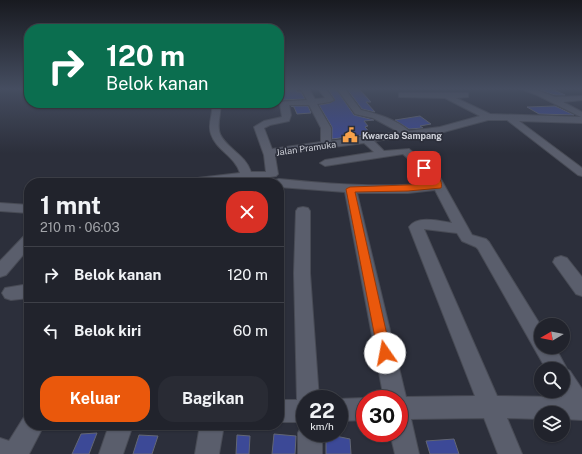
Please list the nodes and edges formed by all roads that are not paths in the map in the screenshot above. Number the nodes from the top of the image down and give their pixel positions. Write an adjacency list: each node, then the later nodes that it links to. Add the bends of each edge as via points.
1 (216, 110): 18 (street, via 214,118 218,140 243,164)
2 (286, 110): 15 (street, via 286,119 259,127)
3 (316, 110): 13 (street, via 326,128)
4 (357, 110): 11 (street, via 376,116)
5 (474, 110): 8 (street)
6 (571, 110): 7 (street)
7 (582, 116)
8 (488, 117): 9 (street, Jalan Pramuka); 11 (street, Jalan Pramuka, via 454,127)
9 (510, 118): 10 (street, Jalan Pramuka); 17 (street)
10 (582, 120)
11 (406, 134): 12 (street, Jalan Pramuka)
12 (367, 140): 13 (street, Jalan Pramuka); 14 (street)
13 (326, 145): 15 (street, Jalan Pramuka, via 277,151)
14 (382, 154): 16 (street); 23 (street, via 405,151 434,176)
15 (269, 155): 21 (street, Jalan Pramuka, via 272,170)
16 (325, 163)
17 (582, 173)
18 (246, 176): 19 (street); 20 (street)
19 (229, 178)
20 (251, 178)
21 (270, 178)
22 (284, 183): 24 (street)
23 (439, 186): 24 (street); 28 (street)
24 (350, 189): 38 (street)
25 (0, 207): 26 (street)
26 (24, 209)
27 (303, 211): 37 (street, via 302,273)
28 (462, 229): 35 (street, via 467,238 484,246); 39 (street, via 427,224 419,224 416,227)
29 (24, 245): 31 (street)
30 (561, 262): 32 (street)
31 (0, 271)
32 (582, 289)
33 (11, 292): 34 (street)
34 (24, 292)
35 (534, 331)
36 (570, 389): 41 (street)
37 (308, 390)
38 (393, 390)
39 (490, 406): 40 (street); 41 (street); 55 (street)
40 (408, 408)
41 (582, 408)
42 (284, 411): 43 (street)
43 (296, 411)
44 (29, 430): 50 (street)
45 (119, 430): 51 (street)
46 (211, 430): 52 (street)
47 (310, 442): 53 (street)
48 (404, 442): 54 (street)
49 (0, 450): 50 (street)
50 (14, 454)
51 (111, 454)
52 (207, 454)
53 (310, 454)
54 (407, 454)
55 (510, 454)

